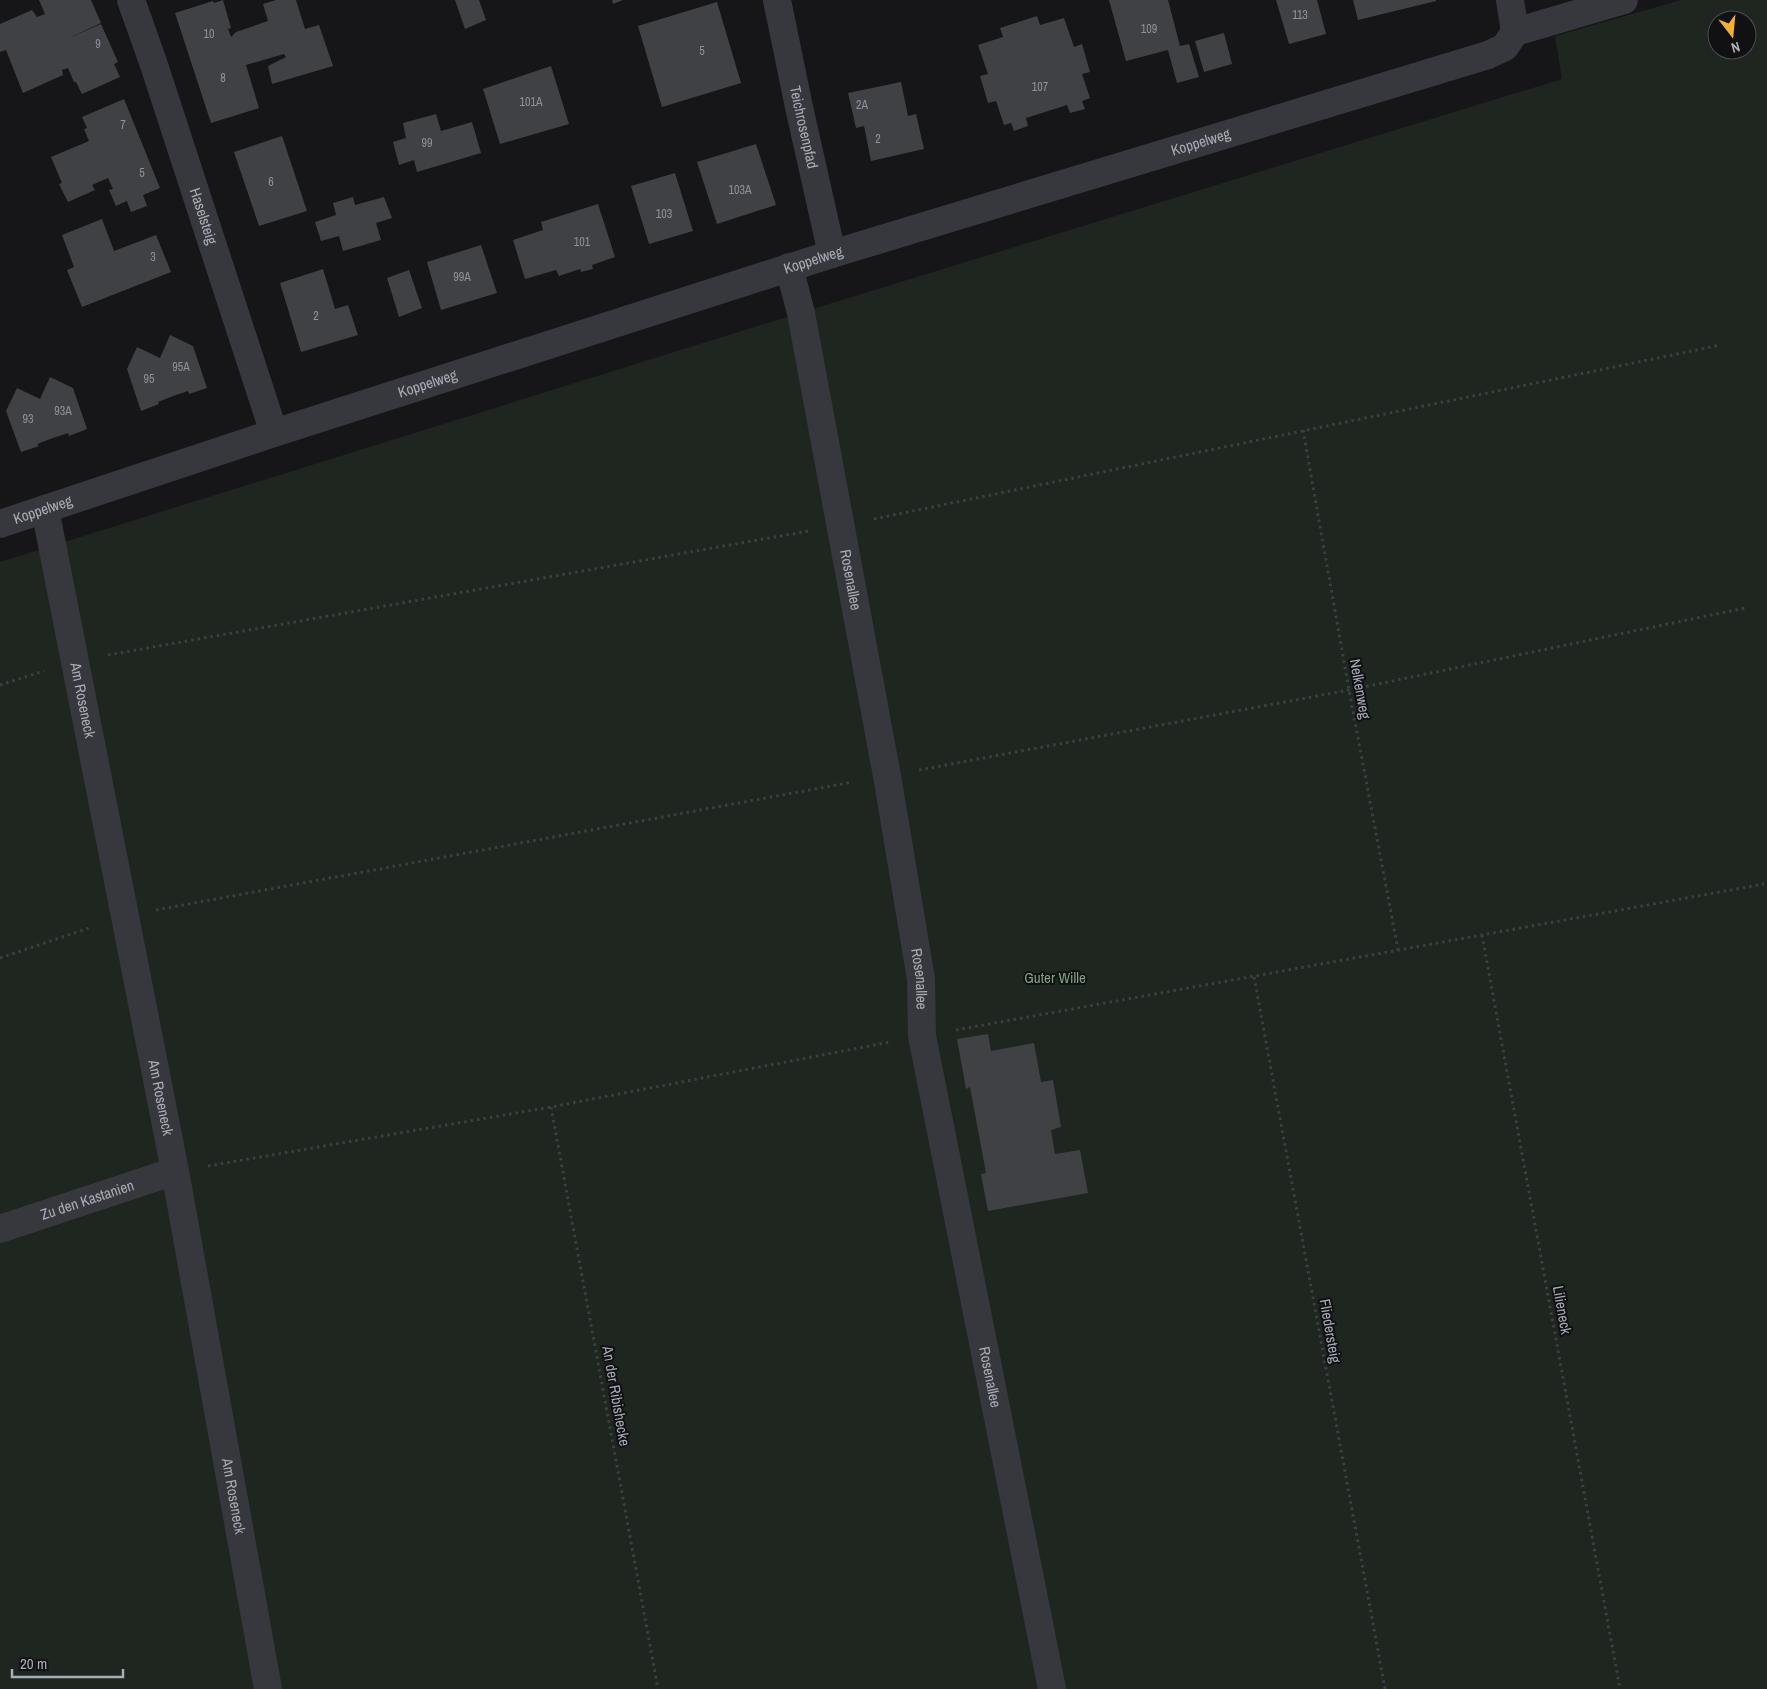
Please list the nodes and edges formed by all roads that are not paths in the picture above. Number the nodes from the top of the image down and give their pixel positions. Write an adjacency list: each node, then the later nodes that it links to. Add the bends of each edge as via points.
1 (131, 0): 8 (street, Haselsteig)
2 (777, 0): 6 (street, Teichrosenpfad)
3 (1510, 0): 5 (street)
4 (1624, 0): 5 (street)
5 (1515, 32): 6 (street, Koppelweg, via 1504,47 1488,55)
6 (832, 254): 7 (street, Koppelweg)
7 (789, 268): 8 (street, Koppelweg); 14 (street, Rosenallee, via 801,313 892,805 921,979 922,1036)
8 (274, 433): 9 (street, Koppelweg)
9 (45, 509): 10 (street, Koppelweg); 11 (street, Am Roseneck)
10 (0, 524)
11 (175, 1171): 12 (street, Zu den Kastanien); 13 (street, Am Roseneck)
12 (0, 1229)
13 (268, 1689)
14 (1052, 1689)

